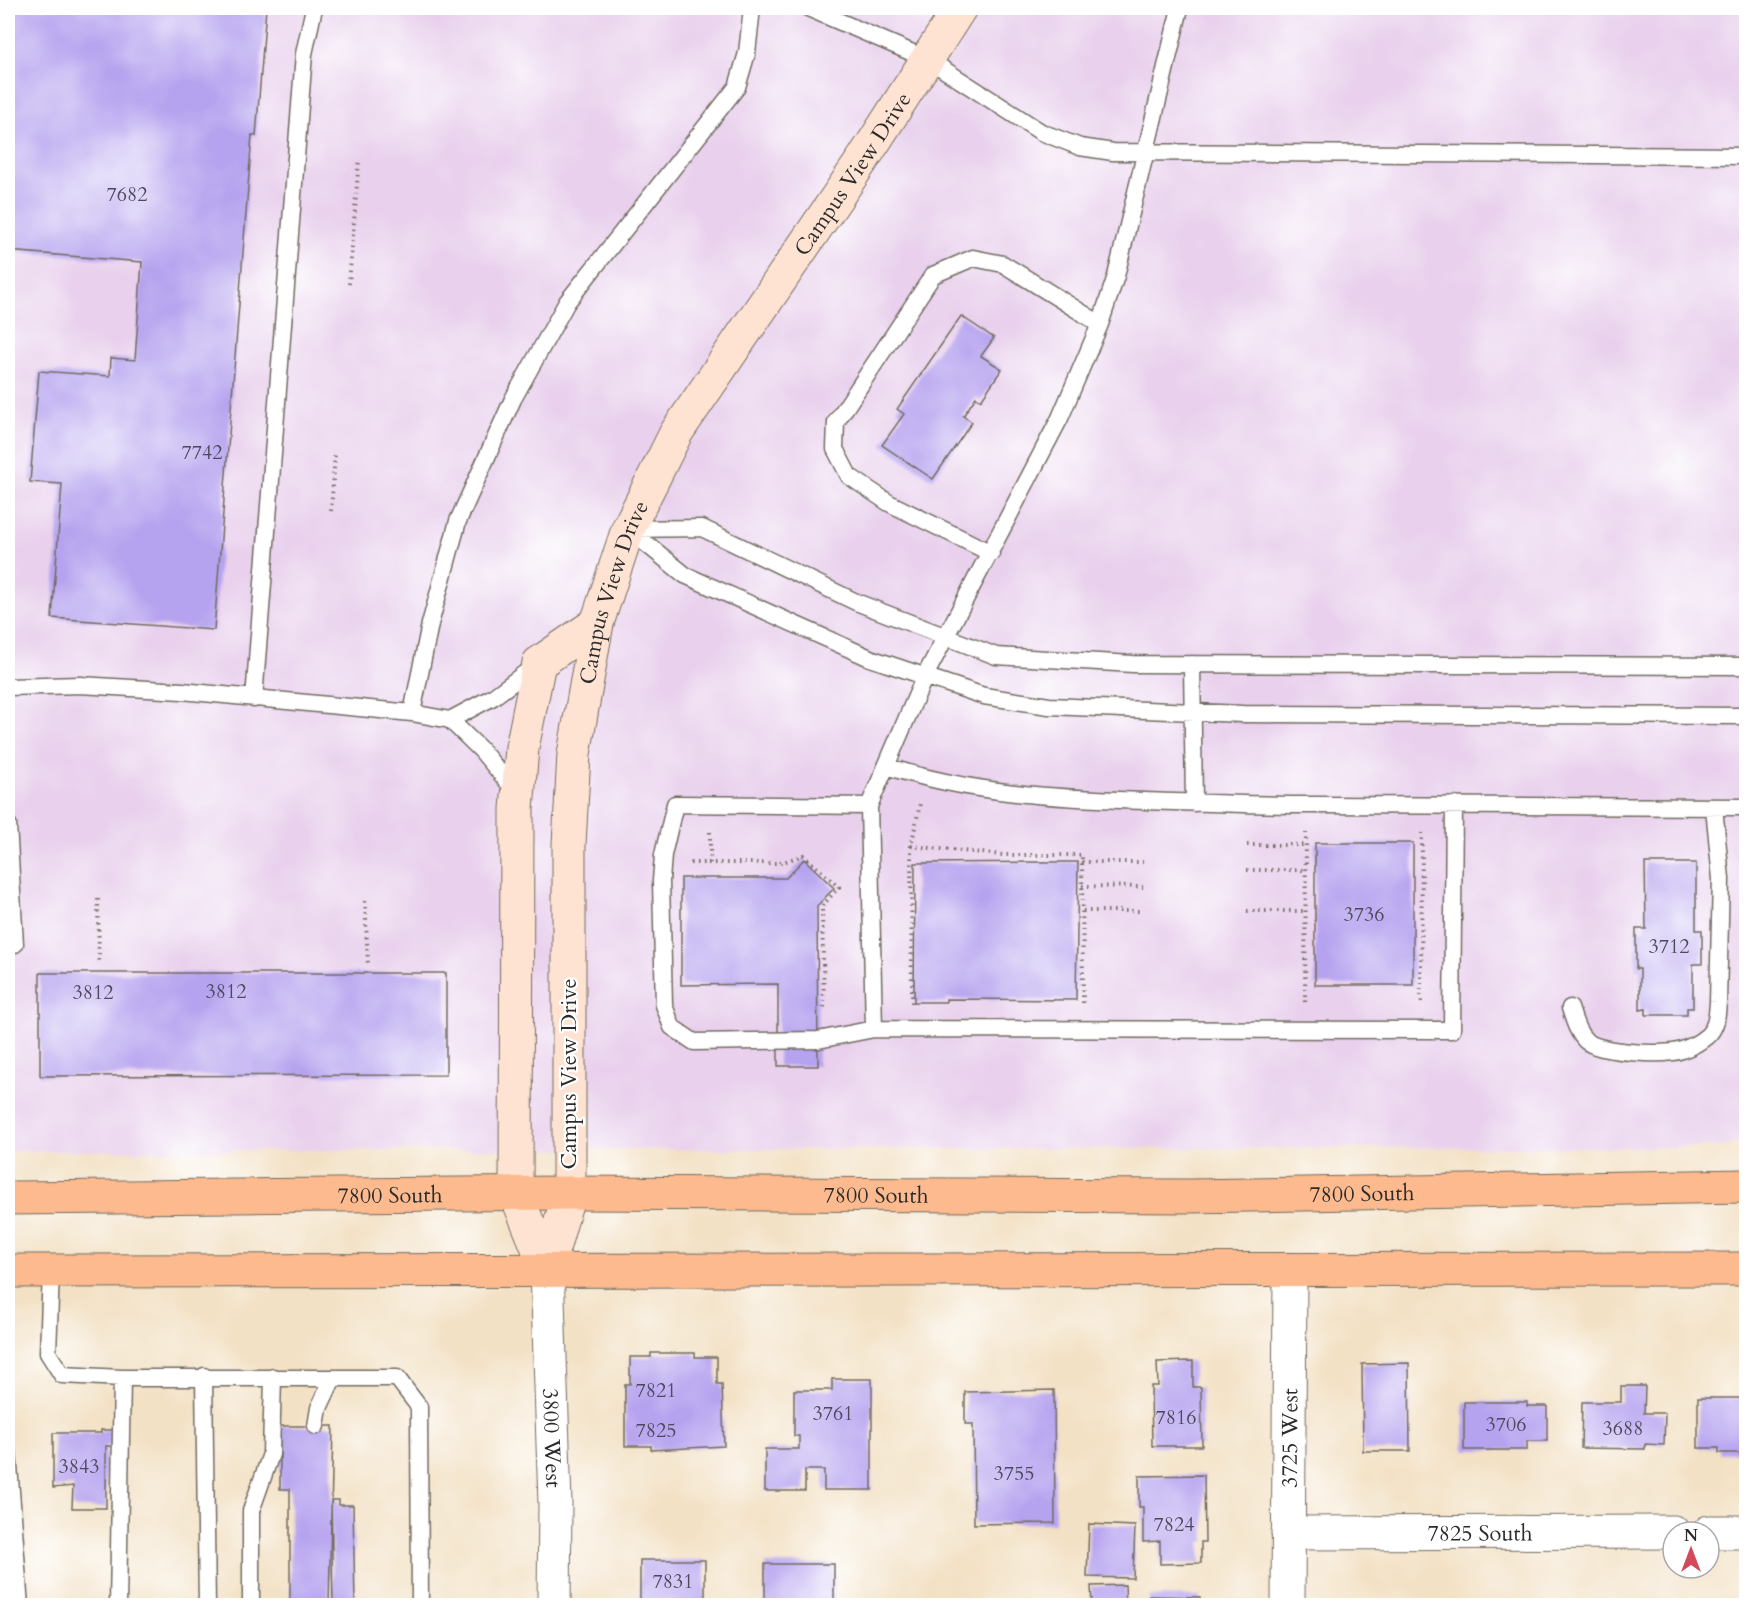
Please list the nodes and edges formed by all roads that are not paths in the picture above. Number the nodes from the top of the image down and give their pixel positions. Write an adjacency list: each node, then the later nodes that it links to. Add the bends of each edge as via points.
1 (314, 8): 19 (lane, via 304,54)
2 (752, 8): 21 (lane, via 747,53 737,87 567,302 513,399 458,521 430,624)
3 (808, 8): 6 (lane)
4 (960, 8): 6 (street, Campus View Drive)
5 (1180, 8): 7 (lane)
6 (929, 60): 7 (lane, via 1041,132 1080,147); 10 (street, Campus View Drive, via 676,433)
7 (1144, 152): 8 (lane); 9 (lane, via 1116,276)
8 (1746, 156)
9 (1100, 324): 11 (lane, via 1060,418); 11 (lane, via 1003,264 973,258 933,275 836,422 835,449 849,476 889,503)
10 (628, 529): 12 (street, Campus View Drive); 13 (lane, via 702,528 856,602); 17 (lane, via 685,575 870,658)
11 (991, 553): 13 (lane)
12 (597, 623): 14 (street); 36 (street, Campus View Drive, via 574,754 568,844)
13 (945, 639): 15 (lane, via 996,656); 17 (lane)
14 (539, 663): 23 (lane, via 493,697); 25 (street, via 522,748)
15 (1192, 664): 16 (lane); 20 (lane)
16 (1746, 666)
17 (924, 678): 20 (lane, via 984,696 1049,706); 24 (lane)
18 (8, 687): 19 (lane, via 80,685)
19 (254, 699): 21 (lane)
20 (1193, 711): 22 (lane); 26 (lane)
21 (412, 713): 23 (lane)
22 (1746, 716)
23 (450, 720): 25 (lane)
24 (886, 766): 26 (lane, via 926,779 993,792 1078,800); 28 (lane)
25 (518, 795): 37 (street)
26 (1194, 803): 27 (lane)
27 (1454, 805): 29 (lane); 34 (lane, via 1452,1030)
28 (869, 806): 34 (lane); 34 (lane, via 675,804 661,881 664,1005 672,1027 694,1042 818,1040)
29 (1714, 807): 30 (lane); 33 (lane, via 1721,879 1718,1002 1716,1022 1708,1035 1680,1051 1602,1049 1587,1042 1576,1029)
30 (1746, 807)
31 (8, 824): 32 (lane)
32 (15, 944)
33 (1570, 1008)
34 (874, 1029)
35 (1746, 1186): 36 (main road, 7800 South, via 1189,1196)
36 (568, 1193): 37 (main road, 7800 South); 40 (street, Campus View Drive)
37 (516, 1194): 38 (main road, 7800 South); 40 (street)
38 (8, 1198)
39 (1746, 1269): 43 (main road)
40 (547, 1270): 42 (main road); 43 (main road); 59 (street, 3800 West, via 555,1503)
41 (8, 1271): 42 (main road)
42 (51, 1271): 46 (lane, via 48,1353 62,1375)
43 (1290, 1271): 53 (street, 3725 West)
44 (204, 1376): 45 (lane); 46 (lane); 56 (lane)
45 (273, 1377): 47 (lane); 57 (lane, via 271,1454 251,1511)
46 (122, 1378): 55 (lane)
47 (333, 1378): 48 (lane, via 319,1408); 58 (lane, via 397,1378 419,1407)
48 (316, 1426)
49 (8, 1453): 54 (lane)
50 (1661, 1532): 53 (street, 7825 South)
51 (1721, 1532): 52 (street)
52 (1746, 1532)
53 (1288, 1533): 60 (street, 3725 West)
54 (20, 1605)
55 (118, 1605)
56 (207, 1605)
57 (251, 1605)
58 (420, 1605)
59 (554, 1605)
60 (1288, 1605)

